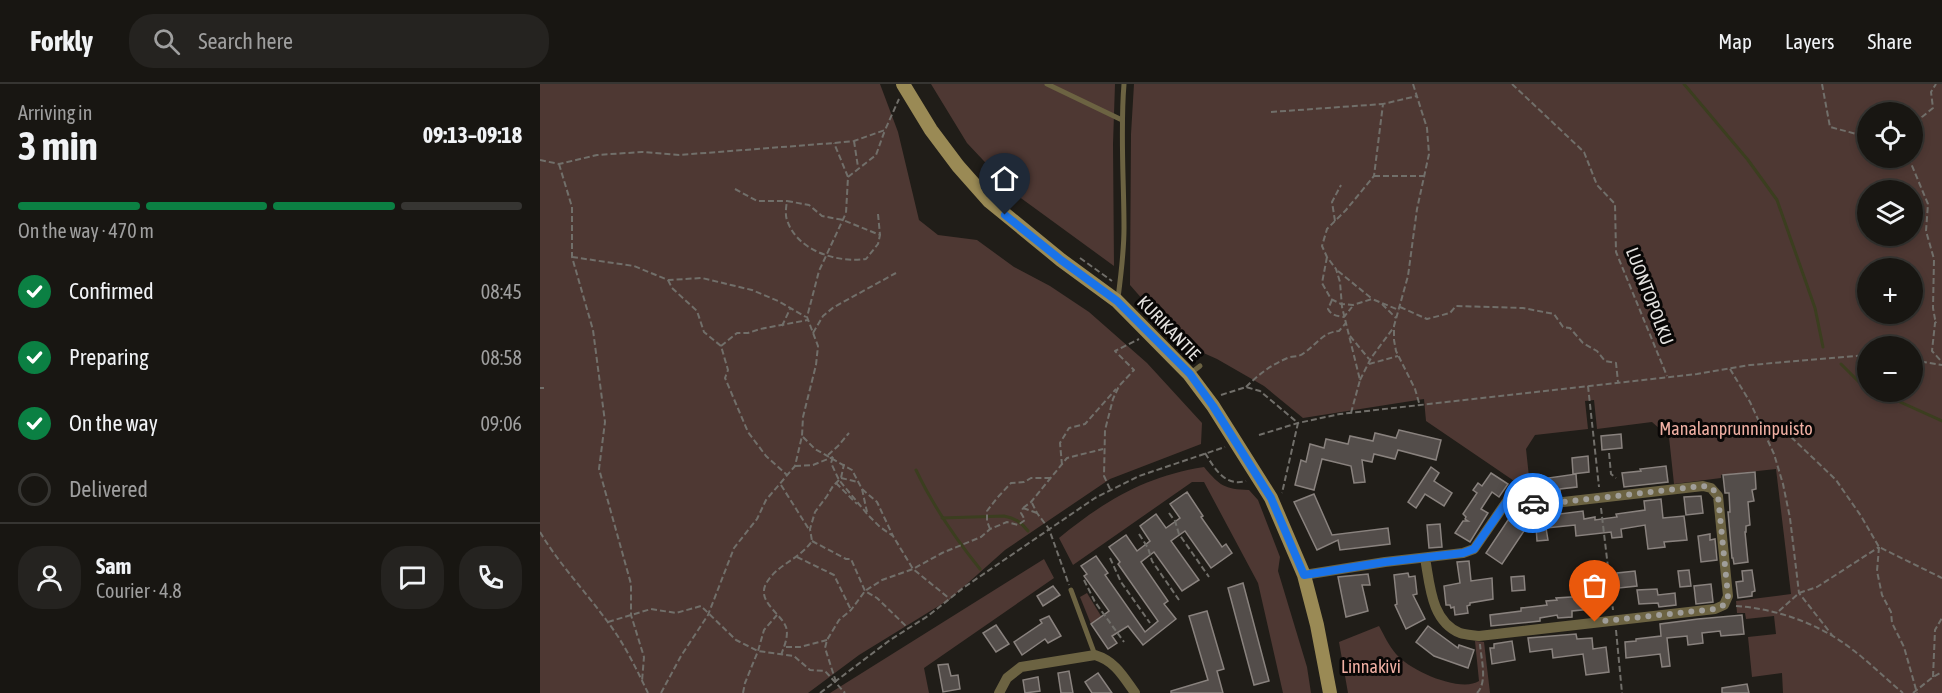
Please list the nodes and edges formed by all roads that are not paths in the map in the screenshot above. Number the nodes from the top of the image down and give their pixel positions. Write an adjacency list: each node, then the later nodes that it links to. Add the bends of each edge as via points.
1 (1047, 84): 4 (lane)
2 (1124, 84): 4 (lane)
3 (901, 90): 5 (main road, KURIKANTIE, via 989,201)
4 (1122, 120): 5 (lane, via 1124,229)
5 (1117, 301): 7 (main road, KURIKANTIE, via 1195,370 1271,498)
6 (1425, 558): 6 (street, via 1474,549 1514,491 1537,505 1703,486 1712,488 1718,496 1728,596 1724,605 1715,609 1479,636 1460,633 1445,623 1434,605); 7 (street)
7 (1304, 575): 12 (main road, KURIKANTIE)
8 (1071, 590): 9 (lane)
9 (1095, 655): 10 (street, via 1021,667 1007,678); 11 (street, via 1120,670)
10 (999, 693)
11 (1135, 693)
12 (1330, 693)

